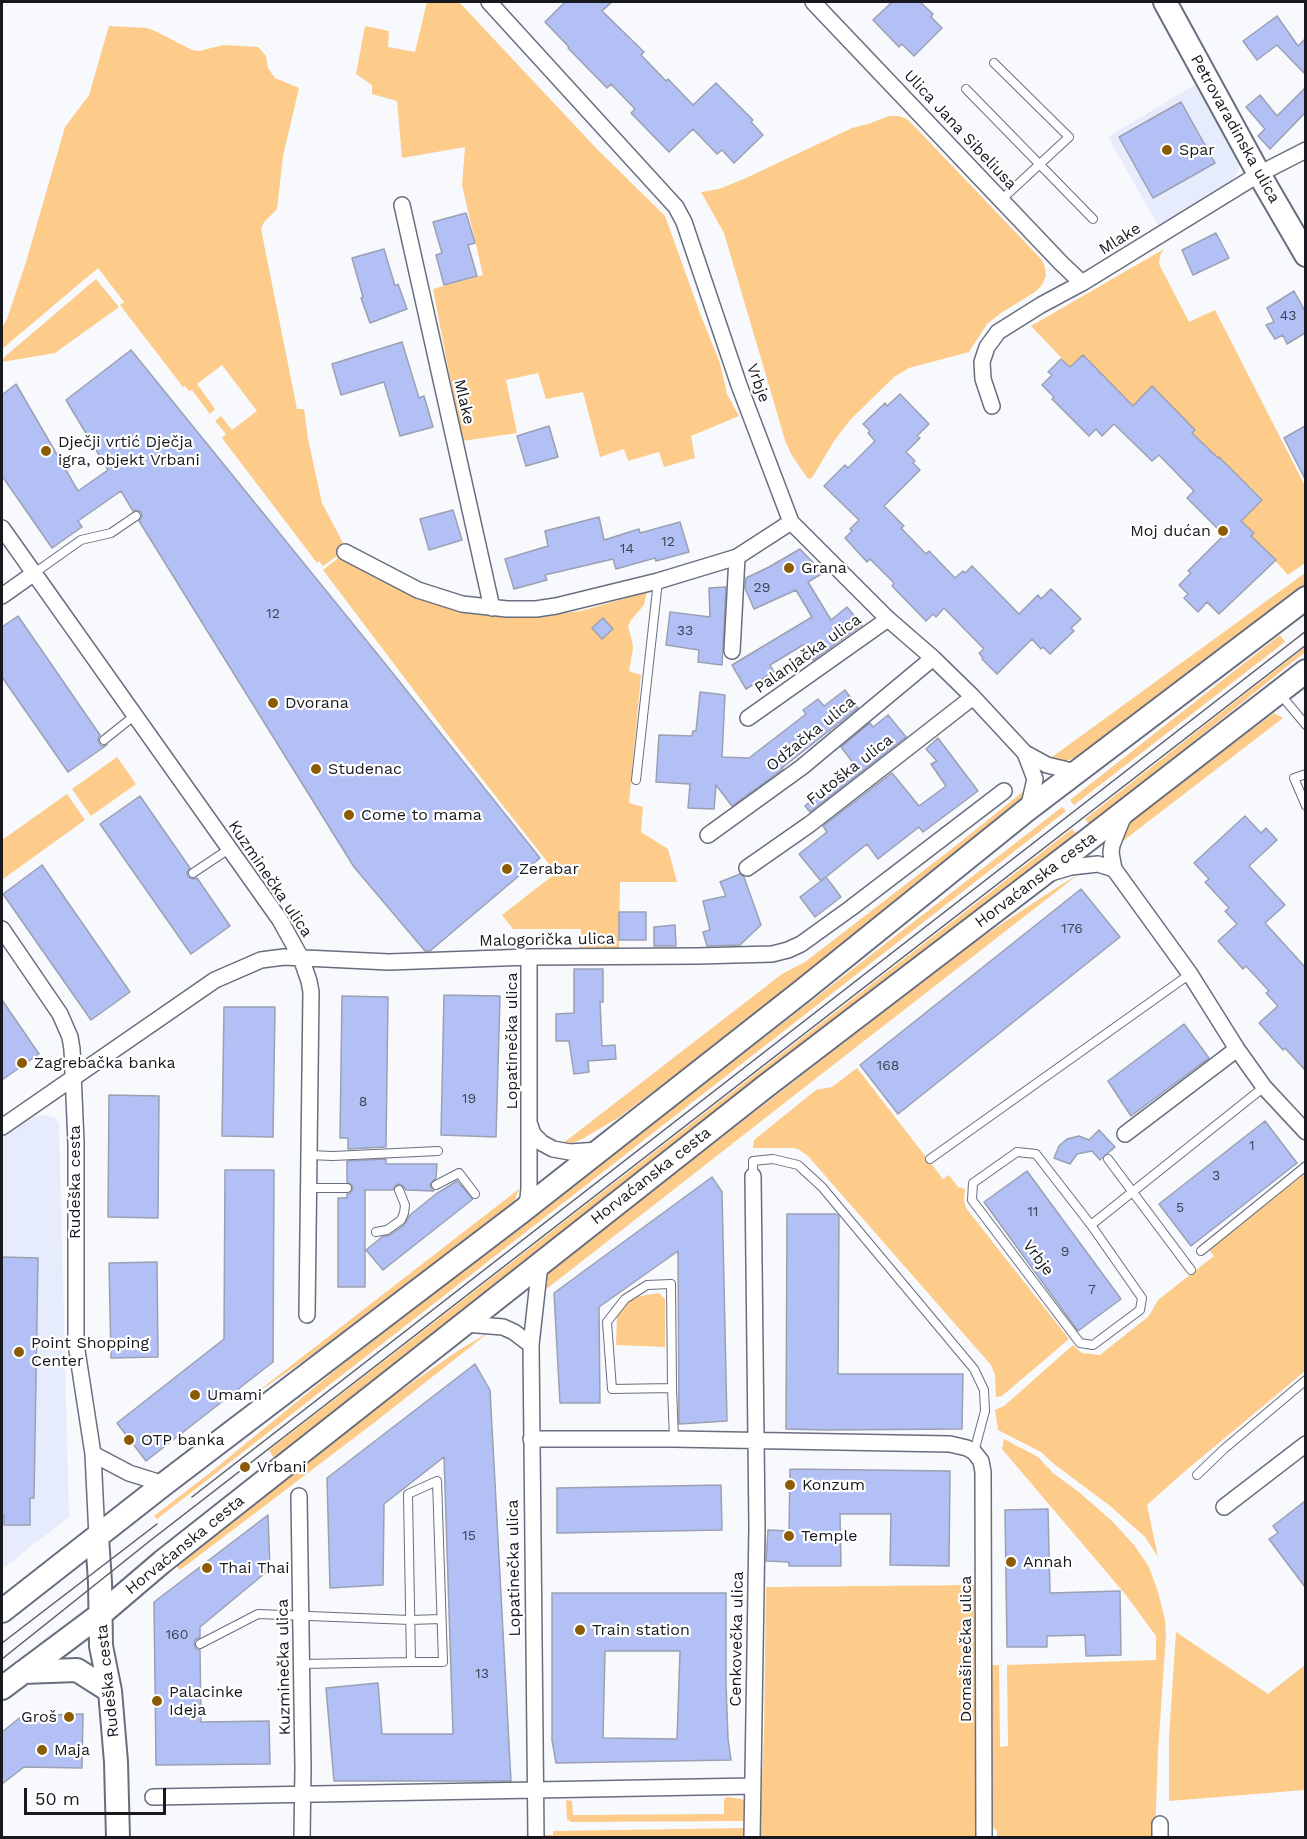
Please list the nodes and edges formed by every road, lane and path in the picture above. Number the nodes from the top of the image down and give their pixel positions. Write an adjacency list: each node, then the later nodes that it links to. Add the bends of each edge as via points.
1 (489, 2): 16 (street, Vrbje, via 676,207)
2 (813, 2): 9 (street, Ulica Jana Sibeliusa)
3 (1165, 2): 8 (street, Petrovaradinska ulica)
4 (994, 63): 7 (lane, via 1069,137)
5 (966, 89): 7 (lane)
6 (1305, 150): 8 (street, Mlake)
7 (1039, 165): 9 (lane); 11 (lane)
8 (1259, 174): 12 (street, Petrovaradinska ulica); 13 (street, Mlake)
9 (1001, 200): 13 (street, Ulica Jana Sibeliusa)
10 (402, 204): 24 (street, Mlake)
11 (1092, 219)
12 (1305, 255)
13 (1082, 283): 14 (street, Mlake, via 998,332 987,347 982,362 983,379)
14 (992, 406)
15 (136, 516): 20 (lane, via 111,533 81,540)
16 (791, 522): 19 (street); 25 (street, Vrbje)
17 (2, 528): 20 (street, Kuzminečka ulica)
18 (345, 552): 24 (street, via 418,590 462,604)
19 (737, 557): 21 (street); 26 (street)
20 (33, 574): 22 (street); 31 (street, Kuzminečka ulica)
21 (658, 581): 24 (street, via 556,606); 38 (lane)
22 (2, 596)
23 (1305, 598): 36 (street)
24 (492, 608)
25 (888, 619): 27 (street, Vrbje); 32 (street, Palanjačka ulica)
26 (732, 651)
27 (933, 657): 30 (street, Vrbje); 43 (street, Odžačka ulica, via 802,767)
28 (1305, 671): 29 (street, Horvaćanska cesta)
29 (1278, 692): 33 (lane); 40 (street, Horvaćanska cesta)
30 (973, 697): 35 (street, Vrbje); 45 (street, Futoška ulica)
31 (134, 716): 34 (lane); 44 (street, Kuzminečka ulica)
32 (748, 718)
33 (1305, 725)
34 (104, 740)
35 (1025, 753): 36 (street, Vrbje, via 1047,765); 42 (street, Vrbje, via 1035,779)
36 (1076, 772): 42 (street)
37 (1305, 774): 41 (lane, via 1294,778)
38 (636, 780)
39 (1004, 791): 50 (street, Malogorička ulica, via 842,914 788,950 772,954)
40 (1133, 805): 46 (street, via 1112,844); 48 (street, Horvaćanska cesta)
41 (1305, 806)
42 (1028, 809): 60 (street)
43 (708, 835)
44 (229, 849): 47 (lane); 51 (street, Kuzminečka ulica, via 280,920)
45 (747, 868)
46 (1114, 869): 48 (street, via 1098,864 1071,867); 52 (street)
47 (193, 873)
48 (1037, 879): 77 (street, Horvaćanska cesta)
49 (2, 929): 54 (street, Rudeška cesta, via 60,1014 70,1037)
50 (529, 957): 51 (street, Malogorička ulica, via 389,962); 56 (street, Lopatinečka ulica)
51 (301, 958): 54 (street, Malogorička ulica, via 261,960 215,981); 62 (street, Kuzminečka ulica, via 310,992)
52 (1190, 974): 53 (street); 63 (lane)
53 (1237, 1049): 55 (street); 59 (street)
54 (74, 1078): 57 (street, Malogorička ulica); 88 (street, Rudeška cesta, via 76,1344)
55 (1264, 1087): 58 (street); 71 (lane)
56 (530, 1125): 60 (street, Lopatinečka ulica, via 533,1134 553,1149); 73 (street, Lopatinečka ulica, via 530,1188)
57 (2, 1127)
58 (1305, 1132)
59 (1125, 1134)
60 (601, 1150): 73 (street)
61 (438, 1151): 62 (lane)
62 (309, 1155): 68 (street, Kuzminečka ulica)
63 (930, 1159)
64 (1108, 1159): 71 (lane)
65 (1305, 1166): 76 (lane)
66 (753, 1176): 86 (street, Cenkovečka ulica); 89 (lane, via 753,1161 773,1159 798,1165 822,1187 974,1369 984,1390 985,1411)
67 (436, 1185): 72 (lane, via 459,1173)
68 (309, 1188): 69 (lane); 79 (street, Kuzminečka ulica)
69 (347, 1188)
70 (399, 1190): 75 (lane, via 405,1205 401,1220)
71 (1132, 1192): 74 (lane); 78 (lane)
72 (475, 1194)
73 (521, 1212): 91 (street)
74 (1090, 1225): 74 (lane, Vrbje, via 1142,1298 1140,1310 1093,1345 1080,1343 972,1200 973,1183 1017,1152 1036,1154)
75 (376, 1232)
76 (1201, 1251)
77 (540, 1264): 80 (street, Horvaćanska cesta); 81 (street, Lopatinečka ulica)
78 (1191, 1270)
79 (307, 1315)
80 (465, 1324): 81 (street, via 503,1327); 96 (street, Horvaćanska cesta)
81 (531, 1345): 84 (street, Lopatinečka ulica)
82 (1305, 1380): 90 (lane)
83 (672, 1388): 83 (lane, via 671,1284 647,1285 625,1299 607,1323 612,1389); 85 (lane)
84 (531, 1439): 85 (street); 107 (street, Lopatinečka ulica)
85 (674, 1439): 86 (street)
86 (757, 1442): 89 (street, via 950,1444 967,1448); 106 (street, Cenkovečka ulica)
87 (1305, 1443): 93 (street)
88 (93, 1454): 91 (street, via 129,1473); 94 (street, Rudeška cesta)
89 (978, 1456): 114 (street, Domašinečka ulica, via 983,1472)
90 (1197, 1475)
91 (164, 1484): 94 (street)
92 (299, 1496): 97 (street, Kuzminečka ulica)
93 (1224, 1507)
94 (97, 1537): 95 (street); 96 (street, Rudeška cesta)
95 (2, 1611)
96 (101, 1614): 103 (street, Horvaćanska cesta); 105 (street, Rudeška cesta, via 101,1646)
97 (301, 1615): 99 (lane); 100 (lane, via 258,1614); 102 (street, Kuzminečka ulica)
98 (441, 1619): 99 (lane); 99 (lane, via 437,1481 408,1494); 101 (lane, via 443,1662)
99 (410, 1620): 101 (lane)
100 (200, 1644)
101 (411, 1662): 102 (lane)
102 (301, 1664): 108 (street, Kuzminečka ulica)
103 (23, 1672): 104 (street, Horvaćanska cesta); 105 (street, via 77,1670)
104 (2, 1688)
105 (110, 1691): 110 (street, Rudeška cesta)
106 (753, 1786): 107 (street); 113 (street, Cenkovečka ulica)
107 (535, 1791): 108 (street); 112 (street, Lopatinečka ulica)
108 (302, 1793): 109 (street); 111 (street, Kuzminečka ulica)
109 (153, 1797)
110 (118, 1838)
111 (302, 1838)
112 (536, 1838)
113 (752, 1838)
114 (984, 1838)

